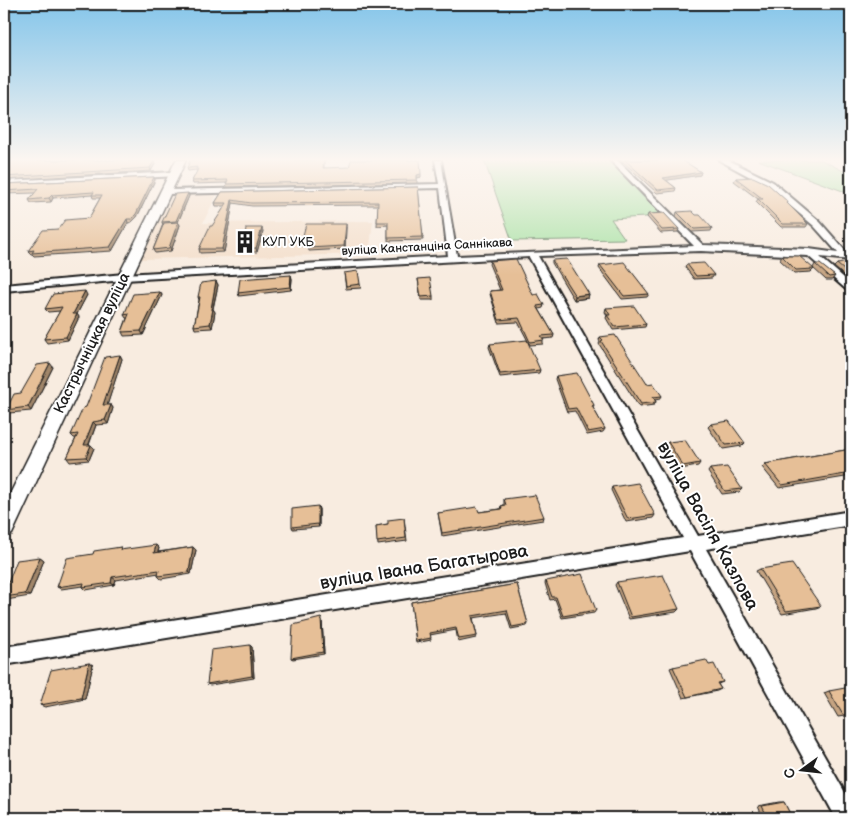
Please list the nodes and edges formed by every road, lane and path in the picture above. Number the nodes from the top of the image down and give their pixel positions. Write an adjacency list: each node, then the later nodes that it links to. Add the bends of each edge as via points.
1 (163, 198): 10 (main road, Кастрычніцкая вуліца)
2 (445, 198): 9 (street)
3 (652, 198): 5 (street)
4 (787, 198): 8 (street)
5 (702, 248): 6 (street, вуліца Канстанціна Саннікава); 7 (street, вуліца Канстанціна Саннікава)
6 (809, 252): 8 (street, вуліца Канстанціна Саннікава); 12 (street)
7 (532, 254): 9 (street, вуліца Канстанціна Саннікава); 15 (street, вуліца Васіля Казлова)
8 (848, 257)
9 (453, 258): 10 (street, вуліца Канстанціна Саннікава)
10 (124, 277): 11 (street, вуліца Канстанціна Саннікава); 14 (main road, Кастрычніцкая вуліца)
11 (4, 288)
12 (851, 289)
13 (851, 518): 15 (street, вуліца Івана Багатырова)
14 (4, 527)
15 (695, 544): 16 (street, вуліца Івана Багатырова); 17 (street, вуліца Васіля Казлова)
16 (4, 656)
17 (848, 818)

